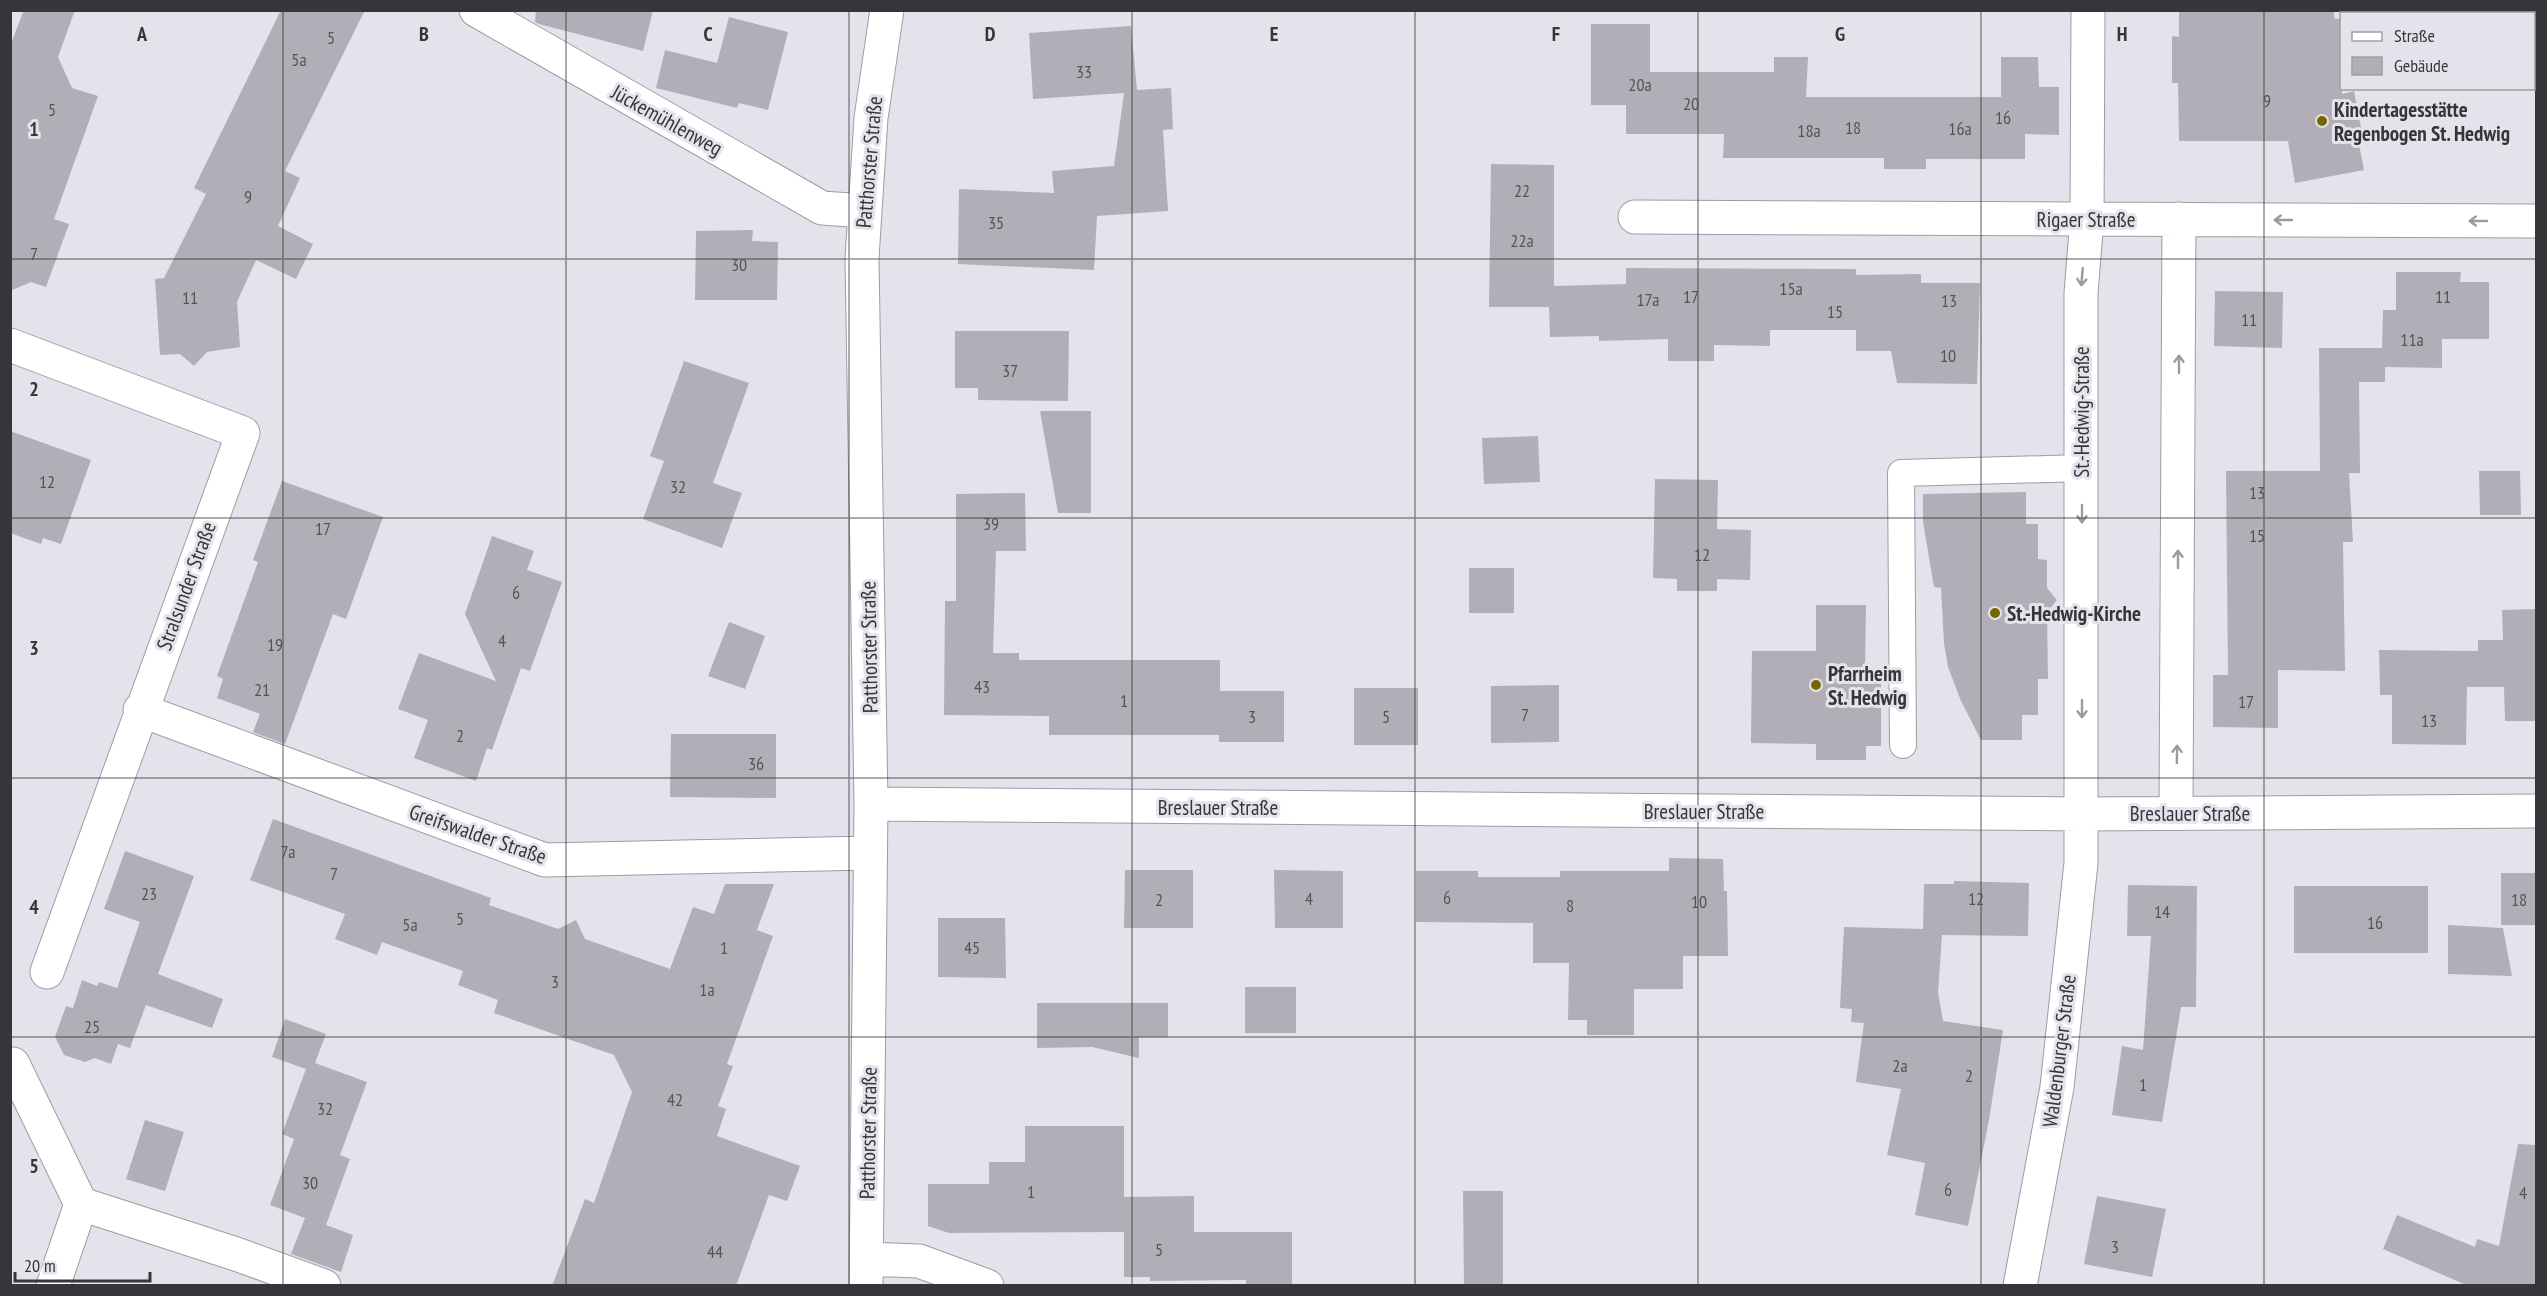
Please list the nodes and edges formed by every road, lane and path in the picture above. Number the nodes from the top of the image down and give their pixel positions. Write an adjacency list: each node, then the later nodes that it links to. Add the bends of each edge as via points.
1 (476, 10): 4 (street, Jückemühlenweg, via 822,208)
2 (887, 10): 4 (street, Patthorster Straße, via 871,118)
3 (2088, 10): 6 (street, St.-Hedwig-Straße)
4 (864, 211): 13 (street, Patthorster Straße)
5 (1635, 217): 6 (street, Rigaer Straße)
6 (2087, 219): 7 (street, Rigaer Straße); 10 (street, St.-Hedwig-Straße, one-way to 10, via 2081,293)
7 (2179, 219): 8 (street, Rigaer Straße, one-way to 7); 15 (street, one-way to 7)
8 (2536, 221)
9 (10, 345): 11 (street, Stralsunder Straße, via 243,433)
10 (2082, 468): 12 (lane, via 1901,473); 16 (street, St.-Hedwig-Straße, one-way to 16)
11 (140, 710): 17 (street, Greifswalder Straße, via 545,860); 18 (street, Stralsunder Straße)
12 (1903, 745)
13 (871, 804): 16 (street, Breslauer Straße); 17 (street, Patthorster Straße)
14 (2536, 811): 15 (street, Breslauer Straße)
15 (2176, 813): 16 (street, Breslauer Straße)
16 (2081, 814): 25 (street, Waldenburger Straße, via 2081,863 2057,1087)
17 (870, 853): 21 (street, Patthorster Straße)
18 (47, 972)
19 (13, 1064): 20 (street)
20 (81, 1204): 22 (street); 23 (street)
21 (866, 1272): 24 (street, via 919,1261)
22 (53, 1286)
23 (324, 1286)
24 (987, 1286)
25 (2020, 1286)

